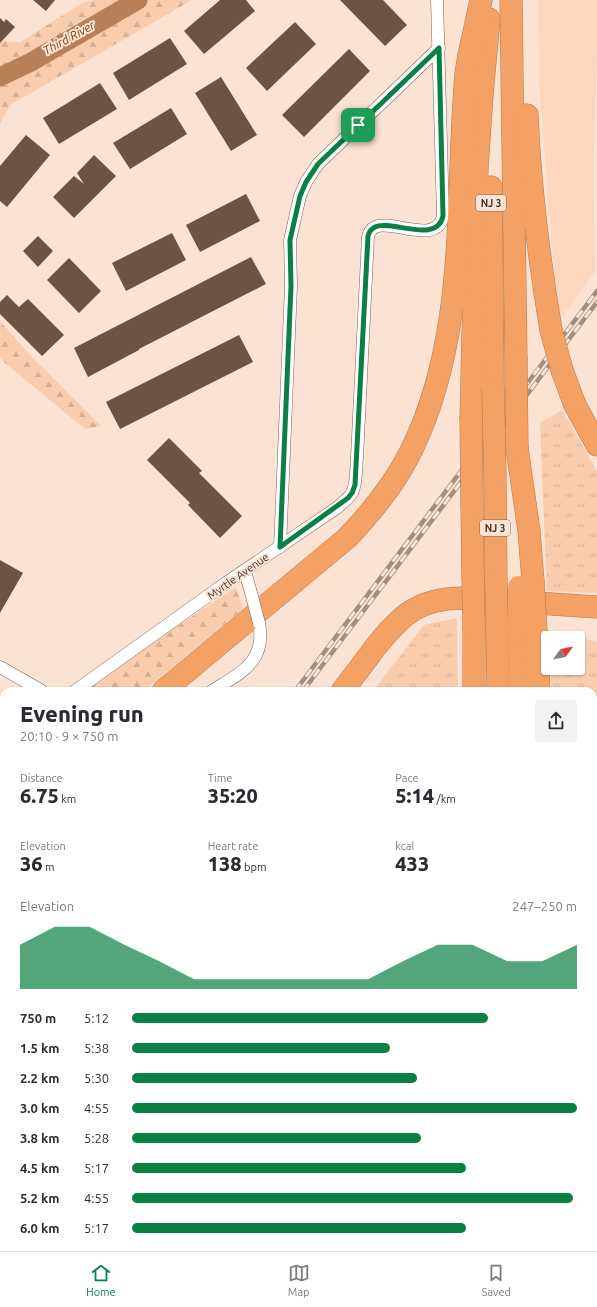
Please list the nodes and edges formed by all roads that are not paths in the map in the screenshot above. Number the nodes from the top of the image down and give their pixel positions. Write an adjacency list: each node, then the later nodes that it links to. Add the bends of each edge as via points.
1 (437, 0): 5 (street, Myrtle Avenue)
2 (512, 0): 11 (highway, NJ 3, bridge, via 517,448)
3 (516, 0): 6 (highway, bridge, via 542,278 551,330 575,405)
4 (486, 6): 15 (highway, via 469,55 466,80 459,235 451,307 439,372 431,402 418,434 403,466 388,488 347,538); 19 (highway, bridge, via 477,169 471,418); 20 (highway, NJ 3, bridge)
5 (439, 48): 7 (street, via 318,164 306,182 296,212 290,240 291,286); 7 (street, Myrtle Avenue, via 442,221 429,229 379,225 369,232 355,485 352,493 343,502)
6 (597, 445)
7 (280, 547): 8 (street, Myrtle Avenue)
8 (245, 571): 14 (street, Myrtle Avenue); 16 (street, bridge, via 259,623 261,642 253,661)
9 (597, 607): 17 (highway, via 461,598 429,602 408,612 396,622)
10 (597, 621): 18 (highway, via 572,616 461,608 439,611 421,619 405,632)
11 (528, 632): 21 (highway, NJ 3); 22 (highway)
12 (0, 667): 13 (street)
13 (35, 687)
14 (81, 687)
15 (169, 687)
16 (218, 687)
17 (345, 687)
18 (361, 687)
19 (474, 687)
20 (498, 687)
21 (521, 687)
22 (537, 687)

